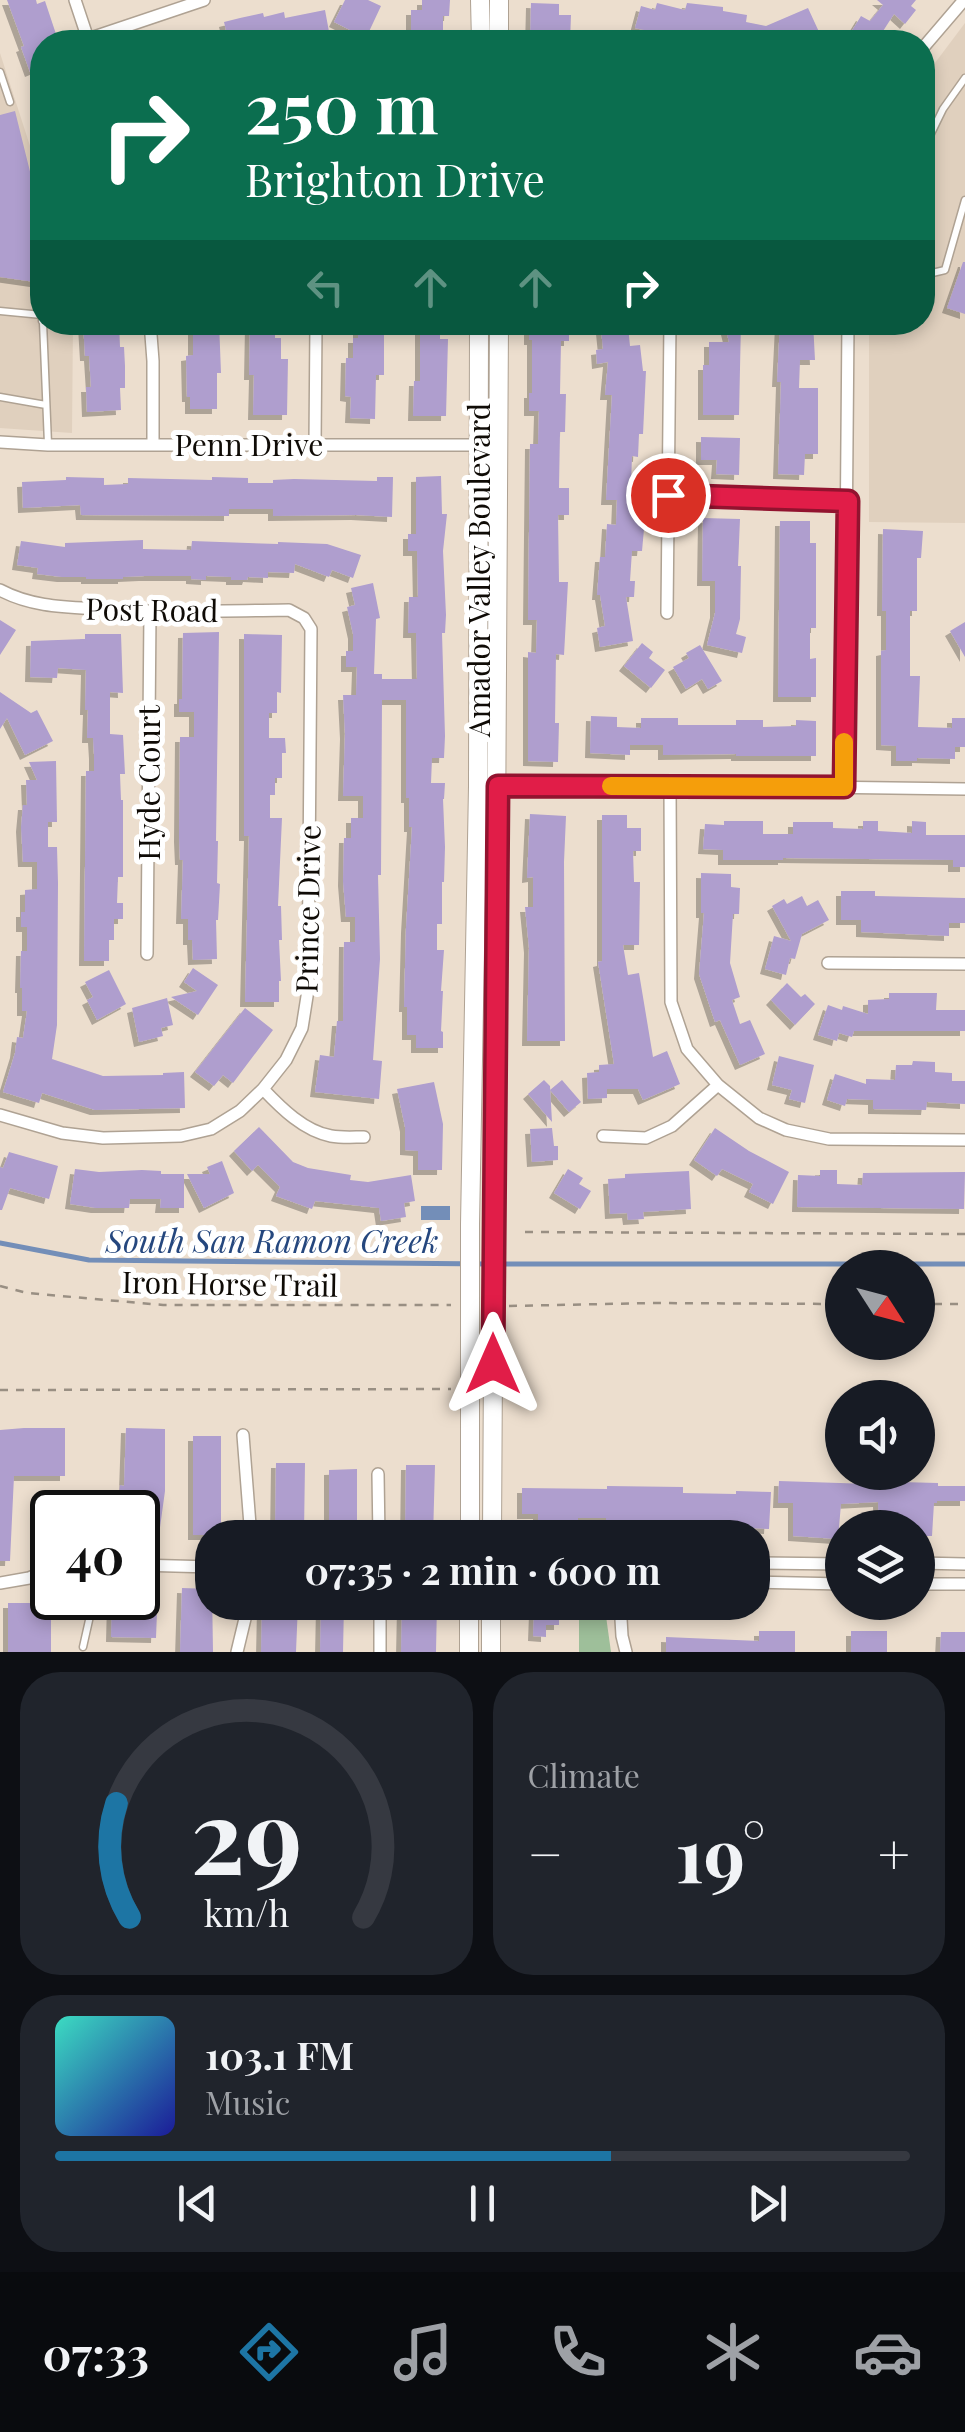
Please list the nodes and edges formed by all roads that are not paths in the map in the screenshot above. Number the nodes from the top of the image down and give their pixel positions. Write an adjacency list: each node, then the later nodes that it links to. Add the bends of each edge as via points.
1 (75, 0): 6 (street)
2 (204, 0): 7 (street)
3 (480, 0): 8 (street)
4 (499, 0): 9 (street)
5 (964, 0): 10 (street)
6 (86, 30)
7 (118, 30)
8 (480, 30)
9 (500, 30)
10 (935, 34)
11 (0, 72): 13 (lane)
12 (965, 78): 14 (lane)
13 (10, 102)
14 (935, 125)
15 (965, 200): 16 (lane, via 944,270)
16 (935, 272)
17 (0, 311): 18 (lane)
18 (30, 315)
19 (43, 335): 27 (lane)
20 (151, 335): 29 (street)
21 (316, 335): 30 (street)
22 (479, 335): 32 (street, Amador Valley Boulevard)
23 (498, 335): 33 (street, Amador Valley Boulevard)
24 (670, 335): 34 (street)
25 (848, 335): 35 (street)
26 (0, 398): 27 (lane)
27 (46, 404): 31 (lane)
28 (0, 442): 31 (street, Penn Drive)
29 (153, 444): 30 (street, Penn Drive); 31 (street, Penn Drive)
30 (315, 444): 32 (street, Penn Drive)
31 (48, 445)
32 (477, 446): 33 (street, Penn Drive); 40 (street, Amador Valley Boulevard, via 478,676 487,684)
33 (498, 446): 40 (street, Amador Valley Boulevard)
34 (668, 495): 35 (street); 38 (street)
35 (848, 501): 42 (street)
36 (0, 590): 37 (street, Post Road, via 41,605)
37 (150, 612): 39 (street, Post Road, via 289,610); 44 (street, Hyde Court)
38 (667, 613)
39 (304, 618): 48 (street, Prince Drive, via 311,629 308,990 302,1028)
40 (488, 786): 41 (street); 53 (street, Amador Valley Boulevard); 54 (street, Amador Valley Boulevard)
41 (670, 786): 42 (street); 47 (street, via 671,1002 687,1049)
42 (844, 787): 43 (street)
43 (965, 789)
44 (147, 954)
45 (828, 963): 46 (street)
46 (965, 964)
47 (718, 1086): 50 (street, via 672,1126 646,1138); 52 (street, via 786,1130 829,1139)
48 (263, 1089): 49 (street, Prince Drive, via 210,1129 182,1136 103,1138); 51 (street, via 317,1132)
49 (0, 1115)
50 (604, 1136)
51 (364, 1137)
52 (965, 1140)
53 (470, 1224): 54 (street); 59 (street, Amador Valley Boulevard)
54 (493, 1224): 60 (street, Amador Valley Boulevard)
55 (243, 1435): 57 (street)
56 (378, 1474): 58 (street)
57 (250, 1520)
58 (379, 1520)
59 (470, 1520)
60 (492, 1520)
61 (770, 1562): 62 (street)
62 (825, 1564)
63 (935, 1564): 64 (street)
64 (965, 1564)
65 (160, 1566): 66 (street)
66 (195, 1567)
67 (30, 1578): 69 (street)
68 (770, 1582): 70 (street)
69 (0, 1583)
70 (825, 1584)
71 (935, 1584): 72 (street)
72 (965, 1584)
73 (89, 1620): 79 (lane)
74 (245, 1620): 80 (street)
75 (380, 1620): 81 (street)
76 (469, 1620): 82 (street)
77 (491, 1620): 83 (street)
78 (621, 1620): 84 (street)
79 (83, 1648)
80 (237, 1652)
81 (380, 1652)
82 (468, 1652)
83 (490, 1652)
84 (626, 1652)

